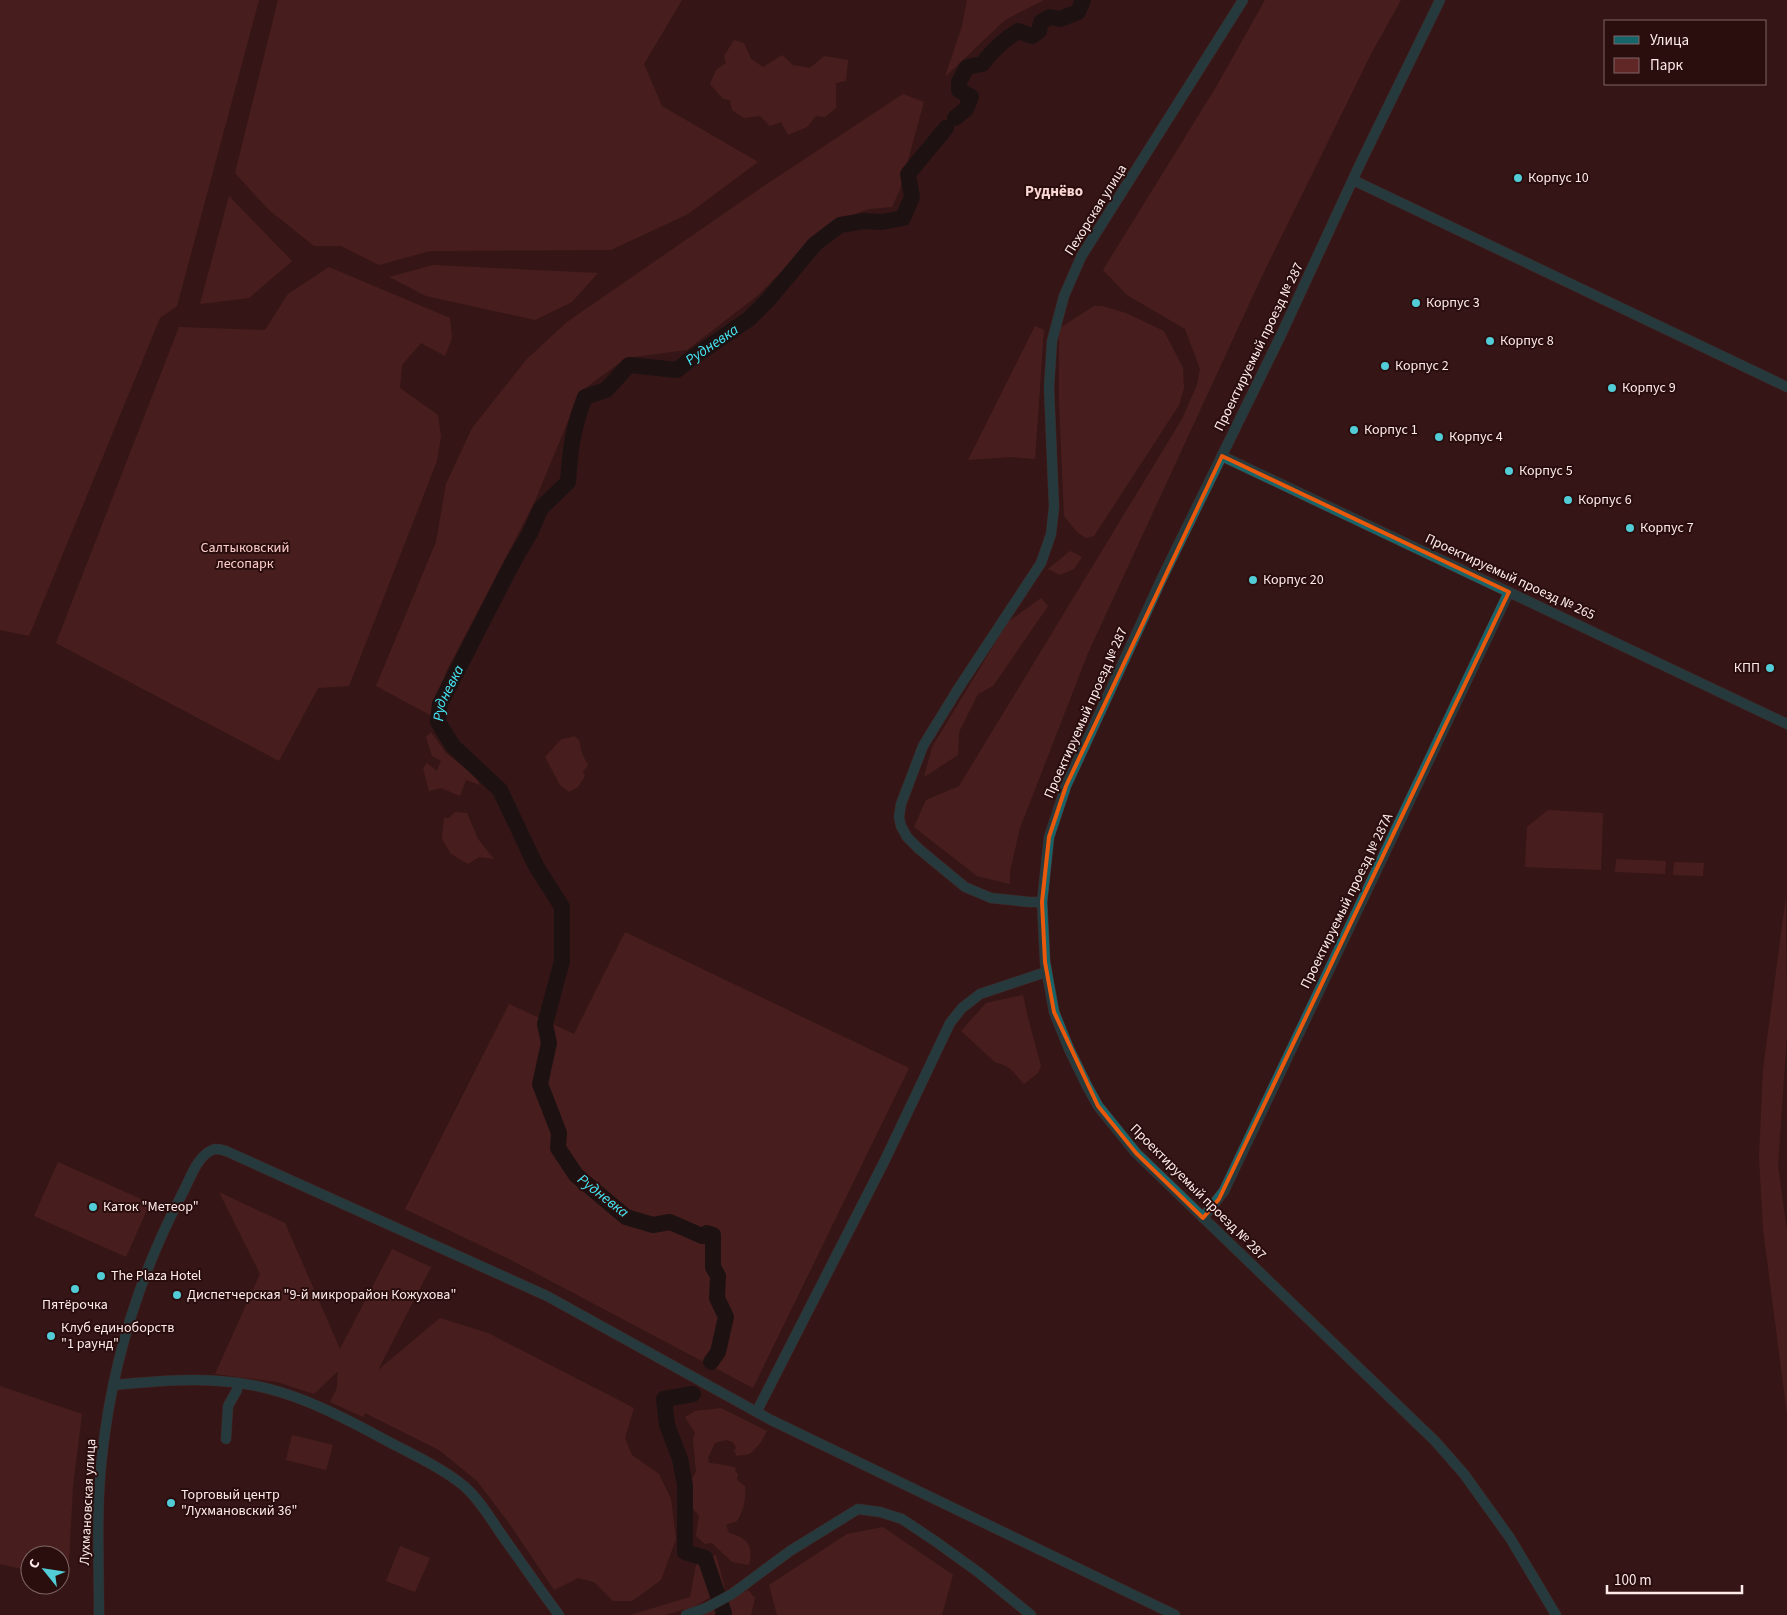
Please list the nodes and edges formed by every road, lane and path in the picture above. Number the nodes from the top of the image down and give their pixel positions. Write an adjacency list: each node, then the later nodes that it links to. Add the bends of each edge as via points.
1 (1243, 0): 8 (street, Пехорская улица, via 1081,257 1064,296 1052,342 1049,388 1052,534 1041,563 923,746 901,804 899,817 908,837 919,850 965,887 991,898)
2 (1440, 0): 3 (street, Проектируемый проезд № 287)
3 (1353, 180): 4 (street); 5 (street, Проектируемый проезд № 287)
4 (1787, 387)
5 (1222, 456): 6 (street, Проектируемый проезд № 265); 8 (street, Проектируемый проезд № 287, via 1066,786 1049,837)
6 (1509, 592): 7 (street, Проектируемый проезд № 265); 10 (street, Проектируемый проезд № 287А, via 1224,1190)
7 (1787, 724)
8 (1042, 902): 9 (street, Проектируемый проезд № 287)
9 (1046, 972): 10 (street, Проектируемый проезд № 287, via 1054,1012 1098,1106 1136,1153); 13 (street, via 980,994 950,1023 885,1160)
10 (1203, 1218): 20 (street, Проектируемый проезд № 287, via 1436,1441 1510,1538)
11 (238, 1384): 12 (street, via 185,1380); 14 (street, via 228,1406); 16 (street, via 263,1387 315,1404 414,1455 465,1487)
12 (112, 1385): 13 (street, Лухмановская улица, via 133,1307 166,1227 197,1164 204,1155 216,1149 538,1292); 15 (street, Лухмановская улица, via 100,1477)
13 (757, 1412): 19 (street, Лухмановская улица)
14 (226, 1438)
15 (99, 1615)
16 (559, 1615)
17 (686, 1615): 18 (street, via 732,1594 790,1551 858,1508 902,1519 964,1562)
18 (1031, 1615)
19 (1175, 1615)
20 (1556, 1615)

